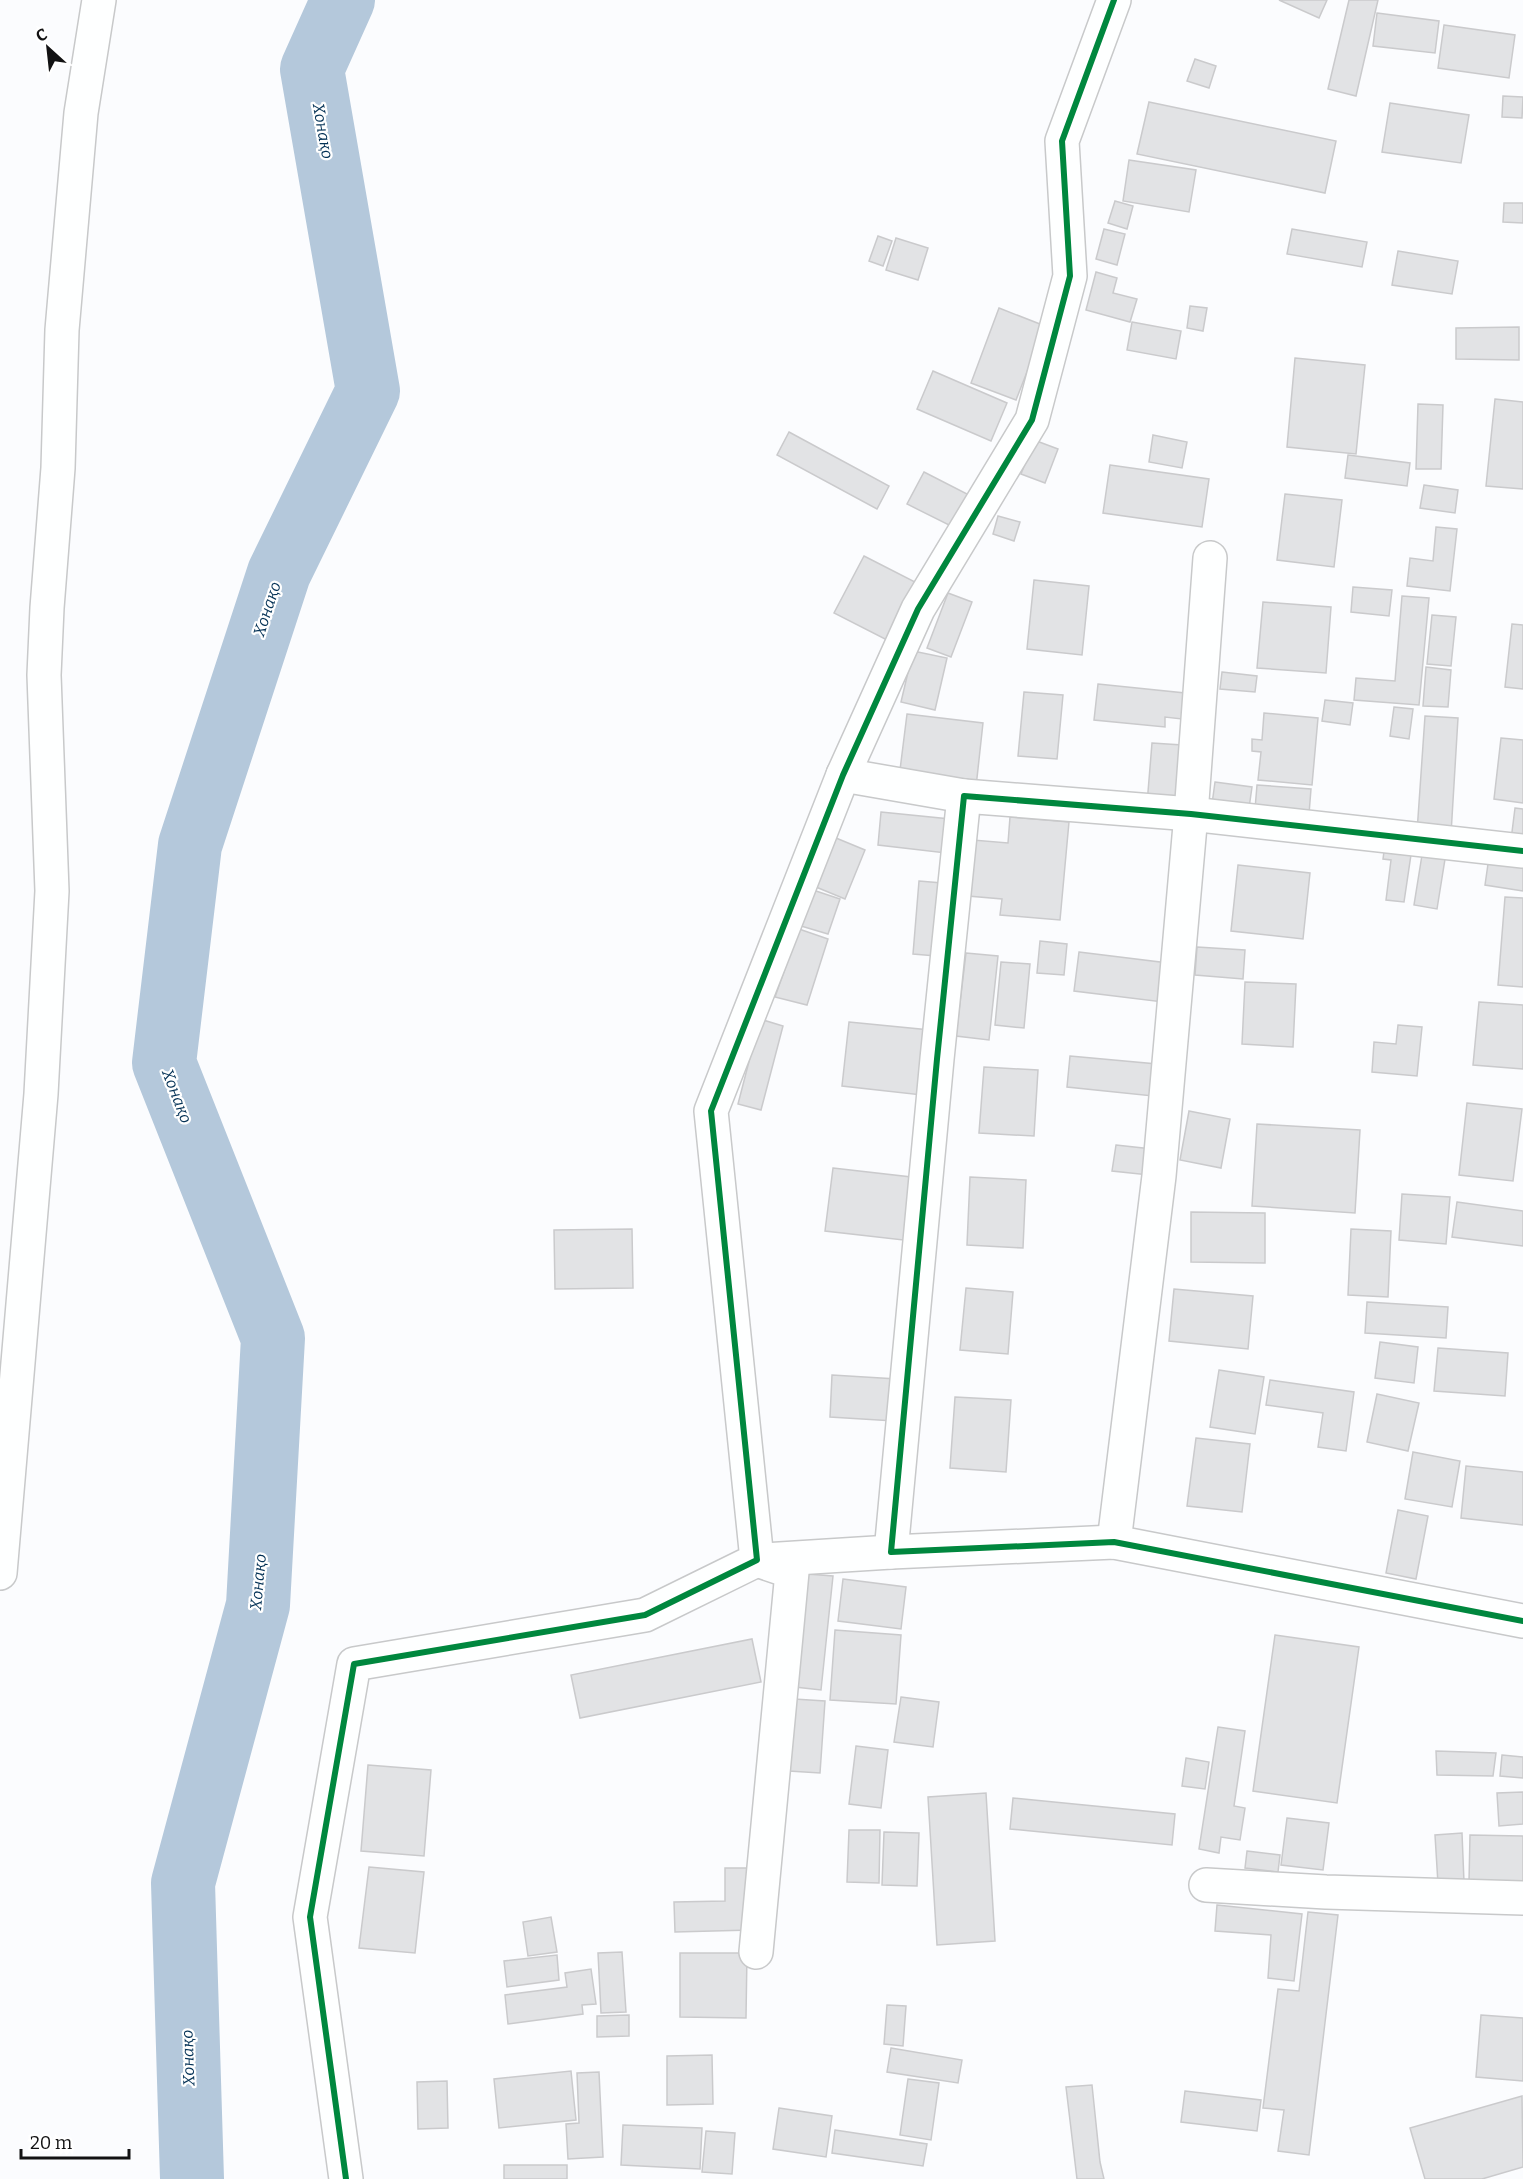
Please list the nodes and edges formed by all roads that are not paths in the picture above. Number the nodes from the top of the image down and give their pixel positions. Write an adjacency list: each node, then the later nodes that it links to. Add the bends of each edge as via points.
1 (99, 0): 11 (street, via 81,113 62,330 45,675 52,891 40,1094)
2 (1114, 0): 4 (street, via 1062,141 1070,276 1032,420 918,609)
3 (1210, 558): 6 (street)
4 (843, 775): 5 (street); 10 (street, via 711,1111)
5 (964, 796): 6 (street); 9 (street)
6 (1191, 814): 7 (street); 8 (street, via 1160,1176)
7 (1523, 851)
8 (1114, 1542): 9 (street); 12 (street)
9 (891, 1552): 10 (street)
10 (757, 1560): 15 (street, via 792,1572); 16 (street, via 645,1614 354,1664 310,1917)
11 (0, 1573)
12 (1523, 1621)
13 (1206, 1885): 14 (street)
14 (1523, 1898)
15 (756, 1952)
16 (346, 2179)

